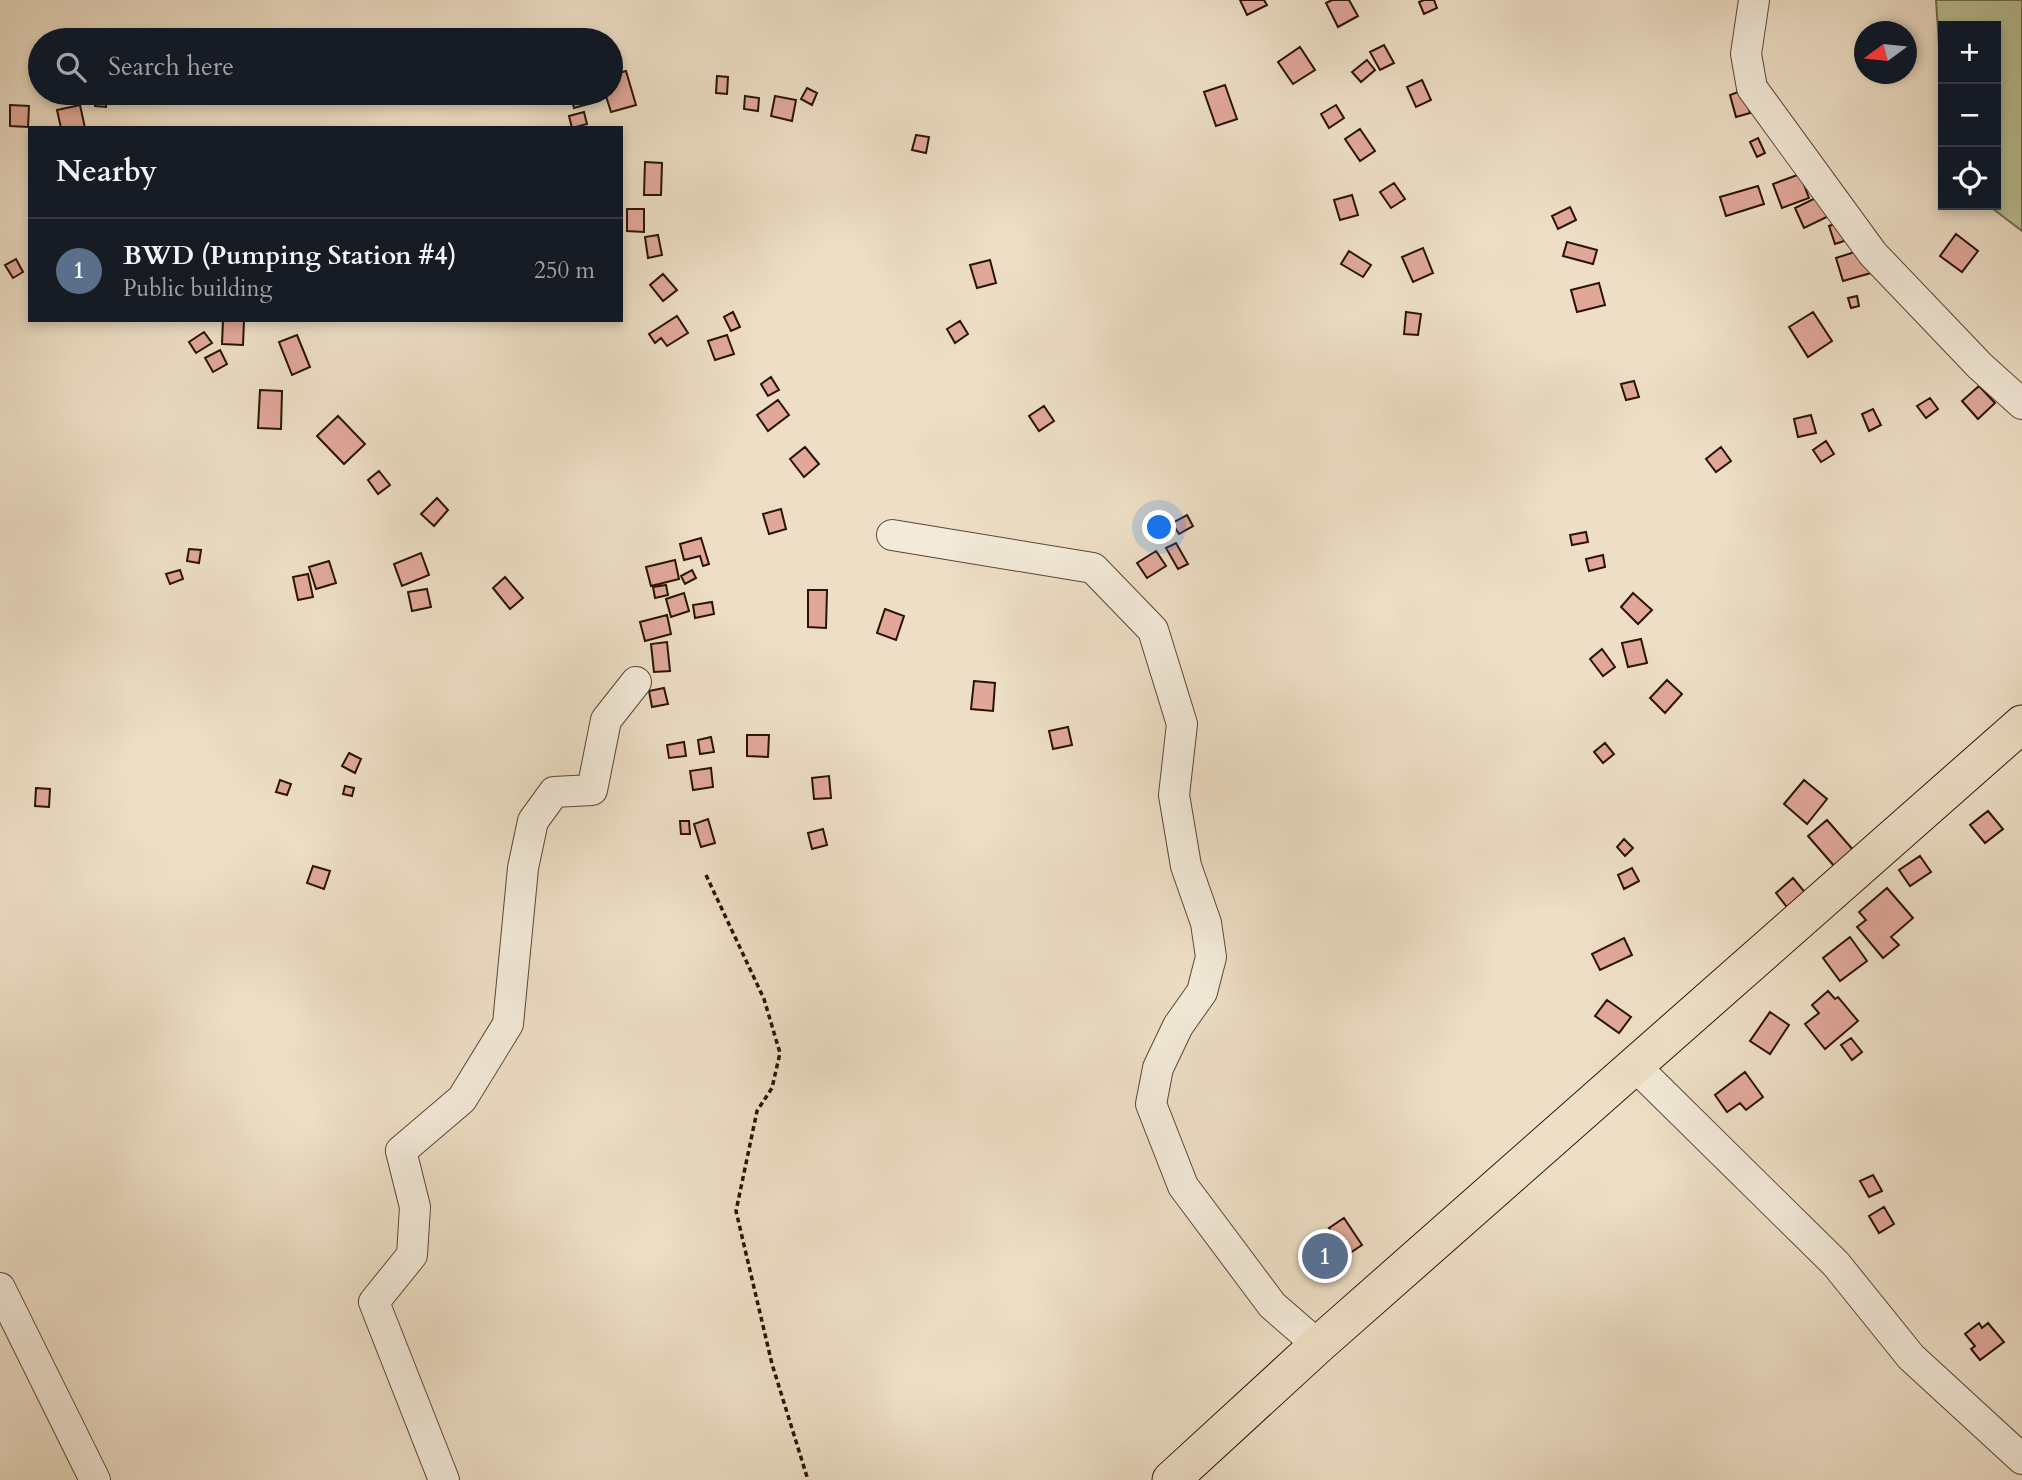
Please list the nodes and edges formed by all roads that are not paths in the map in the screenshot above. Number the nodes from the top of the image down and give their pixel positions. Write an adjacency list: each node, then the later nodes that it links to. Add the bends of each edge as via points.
1 (1754, 0): 2 (street, via 1746,54 1752,88 1873,254)
2 (2022, 404)
3 (892, 535): 8 (street, via 1093,568 1153,630 1182,724 1174,795 1186,866 1206,923 1211,957 1202,992 1178,1026 1158,1068 1151,1104 1183,1186 1272,1305)
4 (636, 682): 11 (street, via 606,720 592,790 554,792 533,821 523,867 508,1024 462,1099 401,1151 415,1207 412,1255 374,1302)
5 (2022, 724): 6 (main road)
6 (1635, 1066): 8 (main road); 9 (street, via 1836,1264 1911,1357)
7 (0, 1288): 10 (street)
8 (1318, 1345): 12 (main road)
9 (2022, 1459)
10 (95, 1480)
11 (444, 1480)
12 (1171, 1480)

